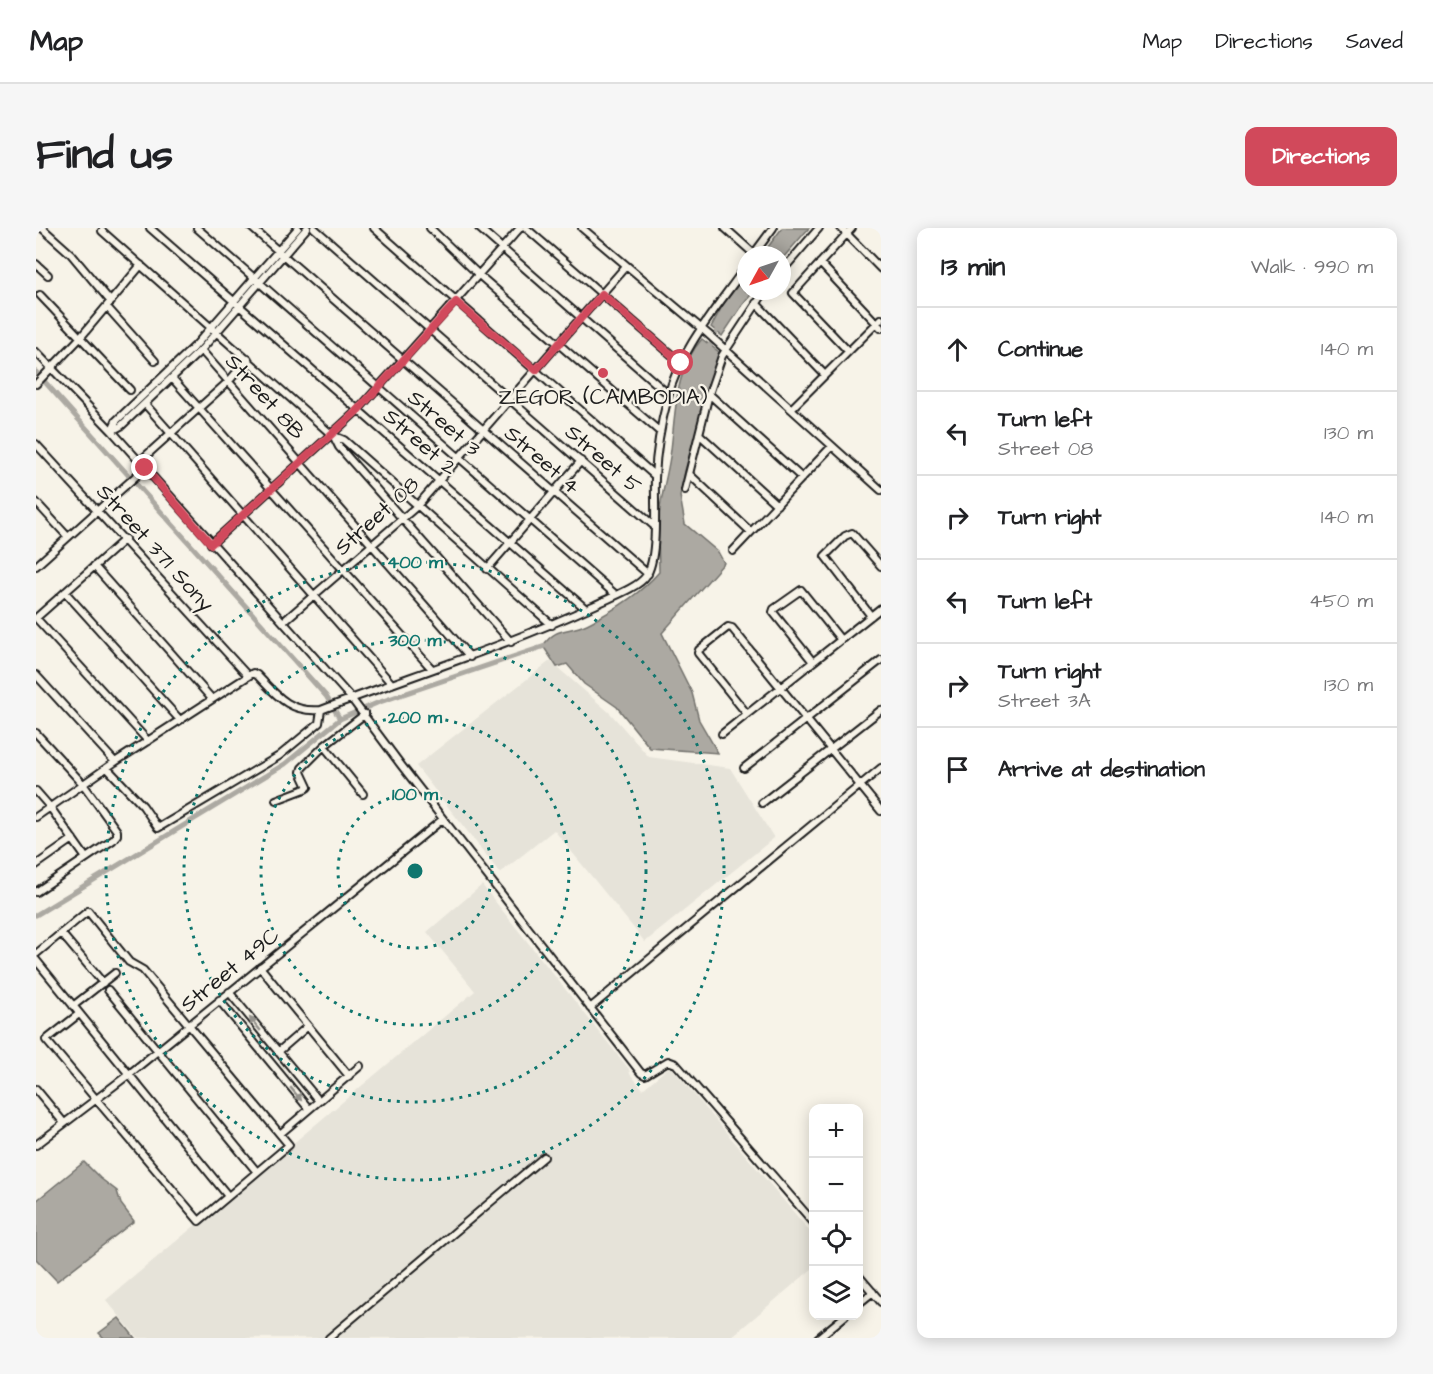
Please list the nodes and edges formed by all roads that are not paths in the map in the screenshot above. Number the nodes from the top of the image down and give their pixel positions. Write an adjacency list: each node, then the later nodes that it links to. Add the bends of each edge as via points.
1 (42, 228): 39 (street, via 71,254)
2 (150, 228): 40 (street, Street 2)
3 (197, 228): 33 (street, Street 3)
4 (252, 228): 23 (street, Street 4)
5 (298, 228): 23 (street)
6 (307, 228): 23 (street)
7 (314, 228): 44 (street, Street 5)
8 (374, 228): 37 (street)
9 (430, 228): 31 (street)
10 (479, 228): 22 (street)
11 (520, 228): 22 (street)
12 (526, 228): 34 (street)
13 (582, 228): 28 (street)
14 (725, 228): 20 (street)
15 (773, 228): 21 (street)
16 (819, 228): 24 (street)
17 (841, 228): 19 (street)
18 (102, 231): 27 (street)
19 (849, 231): 25 (street); 29 (street)
20 (745, 246)
21 (760, 246)
22 (502, 249): 31 (street); 41 (street)
23 (281, 253): 33 (street); 55 (street, Street 4)
24 (791, 261)
25 (820, 263): 42 (street); 50 (street, via 793,293)
26 (36, 264): 30 (street)
27 (141, 265): 39 (street); 43 (street)
28 (626, 266): 34 (street, Street 08); 45 (street)
29 (881, 269)
30 (48, 275)
31 (479, 275): 37 (street); 47 (street)
32 (737, 280): 45 (street)
33 (256, 281): 40 (street); 63 (street, Street 3)
34 (602, 294): 41 (street, Street 08); 56 (street)
35 (40, 295): 46 (street)
36 (758, 300): 38 (street)
37 (456, 302): 44 (street); 58 (street)
38 (756, 303): 48 (street); 60 (street)
39 (109, 304): 46 (street); 54 (street)
40 (237, 304): 43 (street); 71 (street, Street 2)
41 (581, 318): 47 (street, Street 08); 65 (street)
42 (880, 323): 50 (street)
43 (214, 330): 49 (street); 52 (street); 53 (street)
44 (431, 330): 55 (street); 68 (street, Street 5)
45 (705, 331): 48 (street); 56 (street, via 693,339)
46 (80, 338): 57 (street); 64 (street)
47 (559, 344): 58 (street, Street 08); 74 (street)
48 (723, 347): 66 (street); 70 (street)
49 (201, 350): 52 (street); 61 (street, Street 8B)
50 (848, 351): 60 (street)
51 (36, 352): 57 (street)
52 (191, 355): 59 (street)
53 (248, 359): 61 (street); 77 (street)
54 (155, 361)
55 (403, 361): 63 (street); 73 (street, Street 4)
56 (681, 363): 65 (street)
57 (51, 369): 62 (street); 72 (street)
58 (536, 370): 68 (street, Street 08); 86 (street)
59 (173, 374): 67 (street); 69 (street)
60 (824, 374): 70 (street)
61 (229, 381): 69 (street); 83 (street, Street 8B)
62 (37, 383)
63 (378, 388): 71 (street); 80 (street, Street 3)
64 (130, 390)
65 (668, 394): 74 (street)
66 (709, 394): 76 (street); 87 (street)
67 (146, 400): 72 (street); 75 (street)
68 (510, 400): 73 (street, Street 08); 81 (street, Street 5)
69 (199, 409): 75 (street); 89 (street)
70 (791, 409): 79 (street)
71 (358, 410): 77 (street); 88 (street, Street 2)
72 (112, 430): 82 (street)
73 (483, 430): 80 (street, Street 08); 92 (street, Street 4)
74 (660, 432): 86 (street)
75 (171, 433): 82 (street); 97 (street)
76 (699, 434): 85 (street); 94 (street)
77 (332, 435): 83 (street); 95 (street, via 344,441); 98 (street)
78 (36, 444): 96 (street, Street 371 Sony)
79 (832, 446): 87 (street); 91 (street)
80 (459, 458): 88 (street, Street 08); 99 (street, Street 3)
81 (581, 461): 92 (street); 100 (street, Street 5)
82 (140, 462): 84 (street)
83 (302, 463): 89 (street); 106 (street, Street 8B)
84 (142, 470): 96 (street); 105 (street)
85 (689, 474): 90 (street); 101 (street)
86 (655, 476): 100 (street)
87 (802, 478): 94 (street)
88 (440, 481): 95 (street, Street 08); 104 (street, Street 2)
89 (272, 489): 97 (street); 112 (street)
90 (685, 490)
91 (881, 490)
92 (554, 492): 99 (street); 113 (street, Street 4)
93 (36, 502): 102 (street)
94 (777, 505): 101 (street)
95 (417, 506): 98 (street, Street 08); 111 (street)
96 (98, 511): 102 (street); 103 (street, Street 371 Sony)
97 (243, 515): 105 (street); 115 (street)
98 (403, 518): 106 (street, Street 08); 124 (street)
99 (530, 520): 104 (street); 116 (street, Street 3)
100 (653, 525): 113 (street, via 654,551)
101 (751, 532): 107 (street)
102 (68, 537): 108 (street)
103 (124, 539): 109 (street); 130 (street, Street 371 Sony)
104 (510, 543): 111 (street); 118 (street, Street 2)
105 (211, 544): 121 (street)
106 (372, 544): 112 (street, Street 08); 125 (street, Street 8B)
107 (733, 551)
108 (37, 564)
109 (94, 566): 114 (street); 134 (street)
110 (881, 566): 119 (street, via 852,533 825,556)
111 (487, 569): 122 (street)
112 (342, 570): 115 (street, Street 08); 128 (street)
113 (648, 574): 116 (street)
114 (65, 592): 120 (street); 140 (street)
115 (313, 595): 121 (street, Street 08); 131 (street)
116 (616, 595): 118 (street)
117 (881, 608): 119 (street)
118 (586, 609): 122 (street)
119 (871, 616): 123 (street)
120 (36, 618): 143 (street)
121 (283, 622): 133 (street)
122 (552, 625): 124 (street)
123 (841, 640): 127 (street); 127 (street, via 801,590 774,609)
124 (511, 642): 125 (street)
125 (470, 657): 128 (street)
126 (881, 660): 139 (street)
127 (813, 662): 132 (street)
128 (432, 669): 131 (street)
129 (36, 675): 146 (street)
130 (248, 676): 134 (street); 135 (street, Street 371 Sony, via 257,675 288,705)
131 (392, 684): 133 (street)
132 (781, 687): 138 (street); 138 (street, via 732,628 721,632 698,653); 139 (street)
133 (351, 698): 135 (street); 137 (street)
134 (212, 699): 140 (street)
135 (321, 710): 147 (street, via 320,723 279,756 158,828)
136 (881, 710): 145 (street)
137 (364, 713): 144 (street); 159 (street)
138 (747, 714): 142 (street)
139 (806, 719): 145 (street); 148 (street)
140 (180, 720): 143 (street)
141 (36, 734): 150 (street)
142 (722, 734)
143 (148, 741): 146 (street)
144 (324, 746): 153 (street); 154 (street, via 302,768 308,787)
145 (830, 749): 151 (street); 155 (street)
146 (115, 762): 147 (street)
147 (107, 768): 150 (street)
148 (744, 768)
149 (881, 768): 151 (street)
150 (83, 784): 156 (street); 161 (street, via 117,831 113,840)
151 (860, 786): 157 (street); 174 (street)
152 (36, 791): 156 (street)
153 (363, 794)
154 (276, 800)
155 (762, 803)
156 (50, 807): 158 (street); 160 (street)
157 (881, 811)
158 (36, 817)
159 (443, 819): 167 (street, Street 49C); 174 (street)
160 (73, 839): 161 (street); 162 (street)
161 (86, 858): 163 (street)
162 (36, 865)
163 (36, 892)
164 (61, 933): 165 (street); 169 (street); 176 (street, via 87,911)
165 (36, 954)
166 (36, 960): 173 (street)
167 (260, 967): 171 (street, Street 49C); 177 (street)
168 (115, 973): 169 (street)
169 (103, 983): 173 (street)
170 (108, 990): 178 (street)
171 (229, 992): 172 (street, Street 49C); 179 (street, one-way to 171)
172 (219, 1000): 176 (street, Street 49C); 180 (street)
173 (73, 1006): 175 (street)
174 (590, 1008): 195 (street, via 642,1074 668,1061 680,1067)
175 (79, 1014): 183 (street); 186 (street, via 46,1040)
176 (189, 1025): 178 (street, Street 49C); 190 (street)
177 (308, 1026): 179 (street); 184 (street)
178 (158, 1050): 183 (street, Street 49C); 193 (street)
179 (278, 1052): 180 (street); 181 (street); 187 (street)
180 (265, 1055): 181 (street)
181 (272, 1064): 188 (street, one-way to 188)
182 (360, 1066): 184 (street)
183 (128, 1075): 186 (street, Street 49C); 194 (street)
184 (349, 1076): 187 (street)
185 (36, 1089): 189 (street)
186 (97, 1098): 189 (street, Street 49C); 194 (street, via 199,1221)
187 (319, 1101): 188 (street)
188 (309, 1109): 190 (street)
189 (64, 1123): 191 (street, Street 49C)
190 (280, 1134): 193 (street, via 289,1145)
191 (36, 1145)
192 (544, 1157): 201 (street)
193 (257, 1172): 194 (street)
194 (228, 1197)
195 (809, 1218)
196 (863, 1281): 197 (street)
197 (873, 1292): 198 (street); 199 (street)
198 (863, 1300)
199 (881, 1302)
200 (840, 1320): 202 (street)
201 (329, 1338)
202 (818, 1338)

